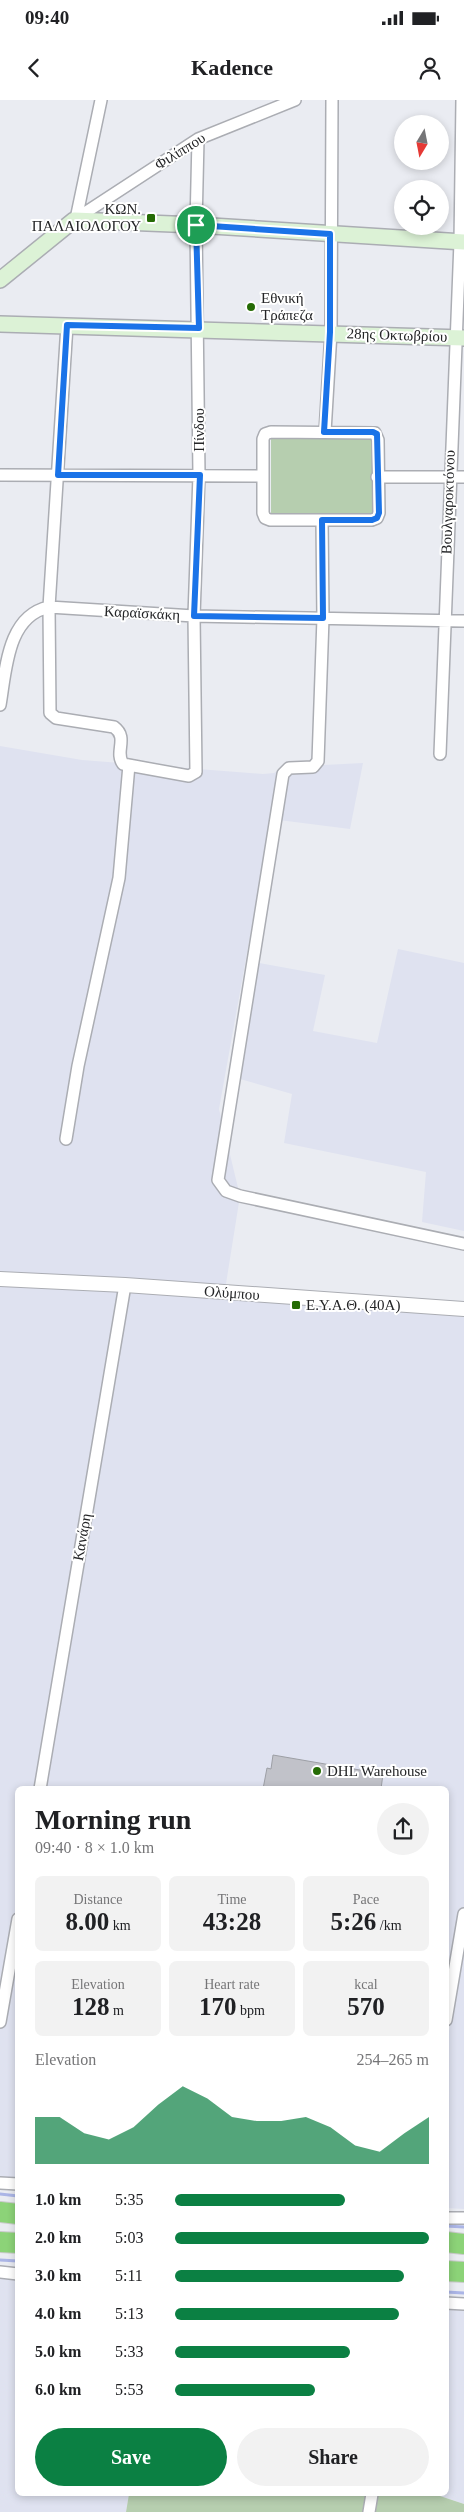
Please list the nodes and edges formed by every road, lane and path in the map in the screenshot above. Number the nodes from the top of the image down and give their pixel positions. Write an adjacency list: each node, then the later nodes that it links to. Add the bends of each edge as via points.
1 (101, 100): 6 (street)
2 (295, 100): 5 (street, Φιλίππου)
3 (332, 100): 8 (street)
4 (462, 100): 9 (street, Βουλγαροκτόνου)
5 (198, 138): 6 (street, Φιλίππου); 7 (street, Πίνδου)
6 (75, 220): 7 (main road); 10 (main road)
7 (196, 225): 8 (main road); 13 (street, Πίνδου)
8 (330, 234): 9 (main road); 14 (street)
9 (462, 242): 15 (street, Βουλγαροκτόνου)
10 (0, 280)
11 (0, 324): 12 (main road, 28ης Οκτωβρίου)
12 (67, 325): 13 (main road, 28ης Οκτωβρίου); 18 (street)
13 (199, 328): 14 (main road, 28ης Οκτωβρίου); 19 (street, Πίνδου)
14 (330, 332): 15 (main road, 28ης Οκτωβρίου); 16 (street)
15 (460, 337): 22 (street, Βουλγαροκτόνου)
16 (324, 432): 20 (street, via 266,434 263,439); 21 (street, via 377,434)
17 (0, 475): 18 (street)
18 (58, 475): 19 (street); 25 (street)
19 (200, 475): 20 (street); 26 (street, Πίνδου)
20 (263, 476): 24 (street, via 265,518)
21 (377, 476): 22 (street); 24 (street, via 377,518)
22 (449, 477): 23 (street); 28 (street, Βουλγαροκτόνου)
23 (464, 477)
24 (322, 520): 27 (street)
25 (49, 608): 26 (street, Καραϊσκάκη); 30 (street, via 26,618 14,638); 32 (street, via 50,713 56,718 118,730 122,740 120,759)
26 (194, 616): 27 (street, Καραϊσκάκη); 32 (street, Πίνδου, via 196,772 188,776)
27 (323, 618): 28 (street, Καραϊσκάκη); 34 (street, via 319,744 315,766 287,769 282,774 218,1180 226,1191 240,1196)
28 (444, 621): 29 (street, Καραϊσκάκη); 31 (street, Βουλγαροκτόνου)
29 (464, 621)
30 (0, 705)
31 (440, 754)
32 (129, 765): 33 (street, via 119,878 78,1066)
33 (66, 1139)
34 (464, 1244)
35 (0, 1279): 36 (street, Ολύμπου)
36 (125, 1285): 37 (street, Ολύμπου); 38 (street, Κανάρη)
37 (464, 1310)
38 (41, 1786)
39 (464, 1914): 41 (street)
40 (15, 1936): 42 (street)
41 (449, 2002)
42 (0, 2022)
43 (0, 2183): 44 (street)
44 (15, 2184)
45 (0, 2212): 46 (highway)
46 (15, 2214)
47 (449, 2218): 48 (street)
48 (464, 2218)
49 (0, 2242): 51 (highway)
50 (449, 2242): 52 (highway)
51 (15, 2243)
52 (464, 2244)
53 (449, 2271): 55 (highway)
54 (0, 2272): 56 (street)
55 (464, 2272)
56 (15, 2274)
57 (449, 2303): 58 (street)
58 (464, 2304)
59 (372, 2496): 60 (street)
60 (369, 2512)

